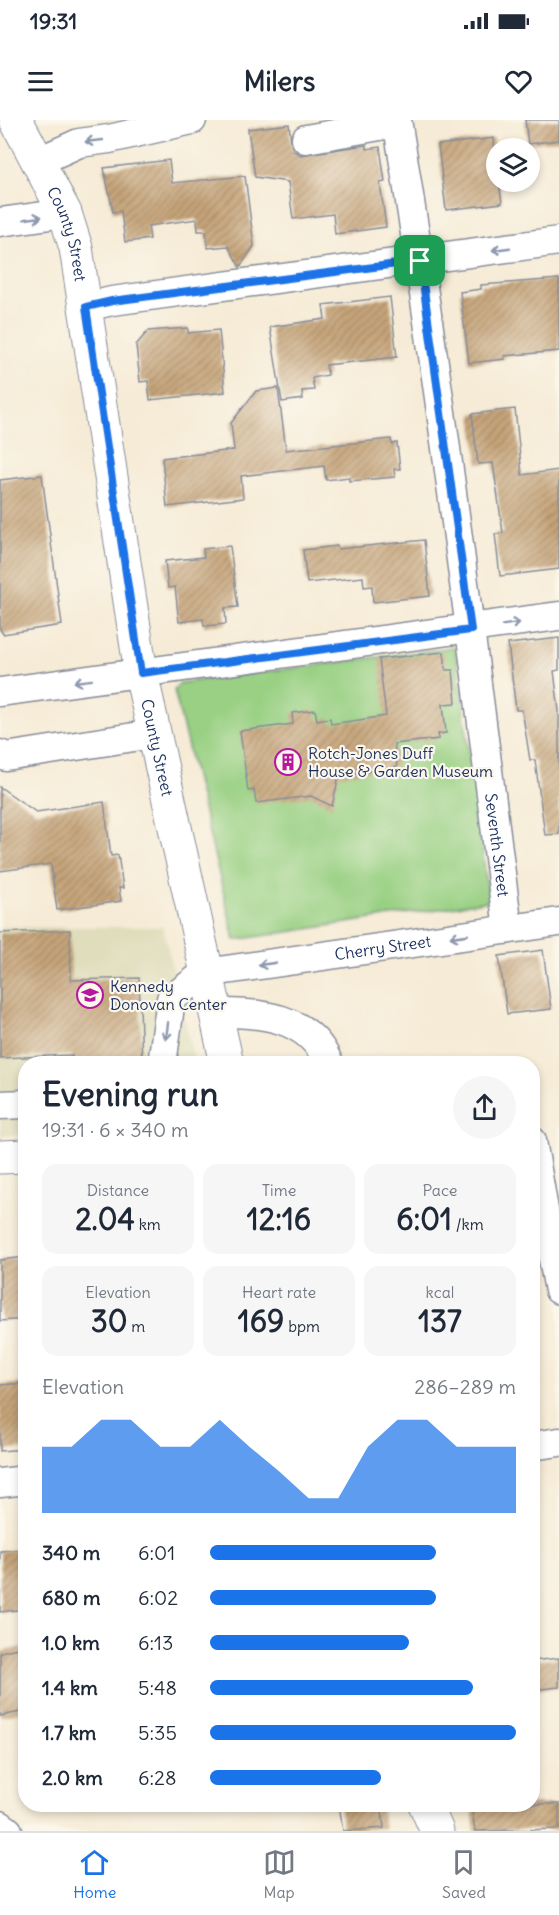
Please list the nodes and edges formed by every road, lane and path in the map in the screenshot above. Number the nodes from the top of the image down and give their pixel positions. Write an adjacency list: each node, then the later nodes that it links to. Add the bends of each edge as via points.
1 (16, 120): 5 (main road, County Street)
2 (192, 120): 5 (street, one-way to 5, via 79,143)
3 (397, 121): 4 (street); 9 (street, Seventh Street)
4 (306, 139)
5 (39, 161): 6 (main road, County Street)
6 (65, 213): 7 (street, one-way to 6); 10 (main road, County Street, via 76,248)
7 (0, 222)
8 (559, 241): 9 (street, one-way to 9)
9 (420, 261): 10 (street); 12 (street, Seventh Street)
10 (86, 307): 13 (main road, County Street)
11 (559, 616): 12 (street, one-way to 11)
12 (471, 630): 13 (street); 18 (street, Seventh Street)
13 (141, 673): 14 (street, one-way to 14); 15 (main road, County Street)
14 (0, 692)
15 (153, 734): 16 (street, via 6,757); 19 (main road, County Street)
16 (0, 754)
17 (559, 922): 18 (street, Cherry Street)
18 (508, 929): 19 (street, Cherry Street, one-way to 19)
19 (205, 973): 20 (main road, County Street); 21 (street, one-way to 21, via 171,999)
20 (215, 1013): 22 (main road, County Street); 23 (street, via 254,1012 290,1023 322,1046)
21 (163, 1056)
22 (225, 1056)
23 (326, 1056)
24 (18, 1104): 25 (street)
25 (0, 1105)
26 (18, 1156): 27 (main road)
27 (0, 1157)
28 (541, 1241): 29 (street)
29 (559, 1290)
30 (559, 1442): 31 (street)
31 (540, 1445)
32 (18, 1481): 33 (street)
33 (0, 1483)
34 (429, 1812): 37 (main road)
35 (0, 1825): 36 (street)
36 (8, 1831)
37 (437, 1831)

